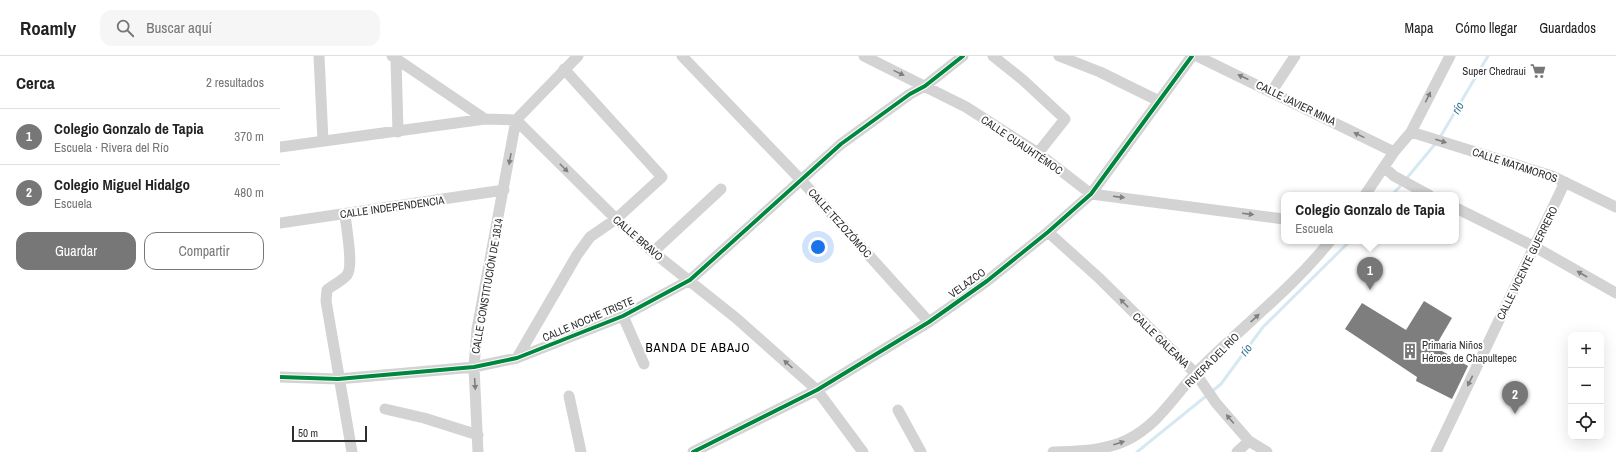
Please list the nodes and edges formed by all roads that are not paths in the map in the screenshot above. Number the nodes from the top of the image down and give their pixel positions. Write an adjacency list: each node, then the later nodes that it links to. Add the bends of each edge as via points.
1 (318, 56): 21 (street)
2 (578, 56): 13 (street)
3 (682, 56): 26 (street, CALLE TEZOZÓMOC)
4 (864, 56): 14 (street, CALLE CUAUHTÉMOC, one-way to 14)
5 (964, 56): 14 (street, CALLE NOCHE TRISTE)
6 (993, 56): 24 (street, via 1065,119)
7 (1060, 56): 16 (street)
8 (1192, 56): 16 (street, VELAZCO)
9 (1197, 56): 15 (street, CALLE JAVIER MINA, one-way to 9)
10 (1295, 56): 15 (street)
11 (1450, 56): 20 (street, one-way to 11)
12 (394, 57): 17 (street); 19 (street)
13 (564, 69): 18 (street); 36 (street, via 662,177)
14 (926, 86): 24 (street, CALLE CUAUHTÉMOC, via 966,107); 26 (street, CALLE NOCHE TRISTE, via 910,94 841,144)
15 (1272, 91): 23 (street, CALLE JAVIER MINA, one-way to 15)
16 (1159, 101): 32 (street, VELAZCO)
17 (485, 119): 18 (street); 19 (street)
18 (516, 120): 29 (street, CALLE CONSTITUCIÓN DE 1814, one-way to 29); 36 (street, CALLE BRAVO, one-way to 36)
19 (398, 132): 21 (street)
20 (1411, 132): 23 (street); 27 (street, CALLE MATAMOROS, one-way to 27)
21 (323, 141): 22 (street)
22 (280, 147)
23 (1394, 152): 25 (street)
24 (1038, 154): 32 (street, CALLE CUAUHTÉMOC)
25 (1385, 168): 30 (street); 31 (street)
26 (801, 180): 43 (street, CALLE NOCHE TRISTE); 46 (street, CALLE TEZOZÓMOC)
27 (1565, 182): 33 (street, CALLE MATAMOROS); 41 (street, CALLE VICENTE GUERRERO)
28 (721, 189): 42 (street)
29 (504, 190): 35 (street, CALLE INDEPENDENCIA); 49 (street, CALLE CONSTITUCIÓN DE 1814, via 477,329)
30 (1367, 192)
31 (1422, 192)
32 (1091, 194): 37 (street, CALLE CUAUHTÉMOC, one-way to 37); 39 (street, VELAZCO)
33 (1616, 206)
34 (1459, 209): 41 (street)
35 (345, 214): 38 (street, CALLE INDEPENDENCIA); 52 (street, via 352,261 348,274 327,290 326,301)
36 (616, 219): 42 (street, CALLE BRAVO); 47 (street, via 590,237)
37 (1281, 219)
38 (280, 223)
39 (1048, 232): 46 (street, VELAZCO); 51 (street, CALLE GALEANA, one-way to 39, via 1099,278)
40 (1327, 244): 51 (street, RIVERA DEL RÍO, one-way to 40)
41 (1535, 247): 44 (street, one-way to 41); 68 (street, CALLE VICENTE GUERRERO, one-way to 68)
42 (653, 252): 43 (street, CALLE BRAVO)
43 (690, 280): 45 (street, CALLE NOCHE TRISTE); 53 (street, CALLE BRAVO, one-way to 43)
44 (1616, 293)
45 (623, 316): 47 (street, CALLE NOCHE TRISTE); 48 (street)
46 (929, 322): 53 (street, VELAZCO)
47 (517, 358): 49 (street, CALLE NOCHE TRISTE)
48 (644, 364)
49 (474, 367): 52 (street, CALLE NOCHE TRISTE); 57 (street, CALLE CONSTITUCIÓN DE 1814, one-way to 57)
50 (280, 377): 52 (street, CALLE NOCHE TRISTE)
51 (1198, 377): 58 (street, CALLE GALEANA, one-way to 51, via 1216,403); 65 (street, RIVERA DEL RÍO, one-way to 51, via 1106,447 1126,440 1158,419)
52 (338, 379): 59 (street)
53 (817, 390): 62 (street, VELAZCO); 63 (street, CALLE BRAVO)
54 (569, 396): 61 (street)
55 (385, 409): 57 (street)
56 (898, 410): 64 (street)
57 (478, 435): 60 (street, CALLE CONSTITUCIÓN DE 1814)
58 (1249, 441): 66 (street); 67 (street, CALLE GALEANA)
59 (352, 452)
60 (478, 452)
61 (581, 452)
62 (693, 452)
63 (863, 452)
64 (921, 452)
65 (1053, 452)
66 (1236, 452)
67 (1267, 452)
68 (1436, 452)

